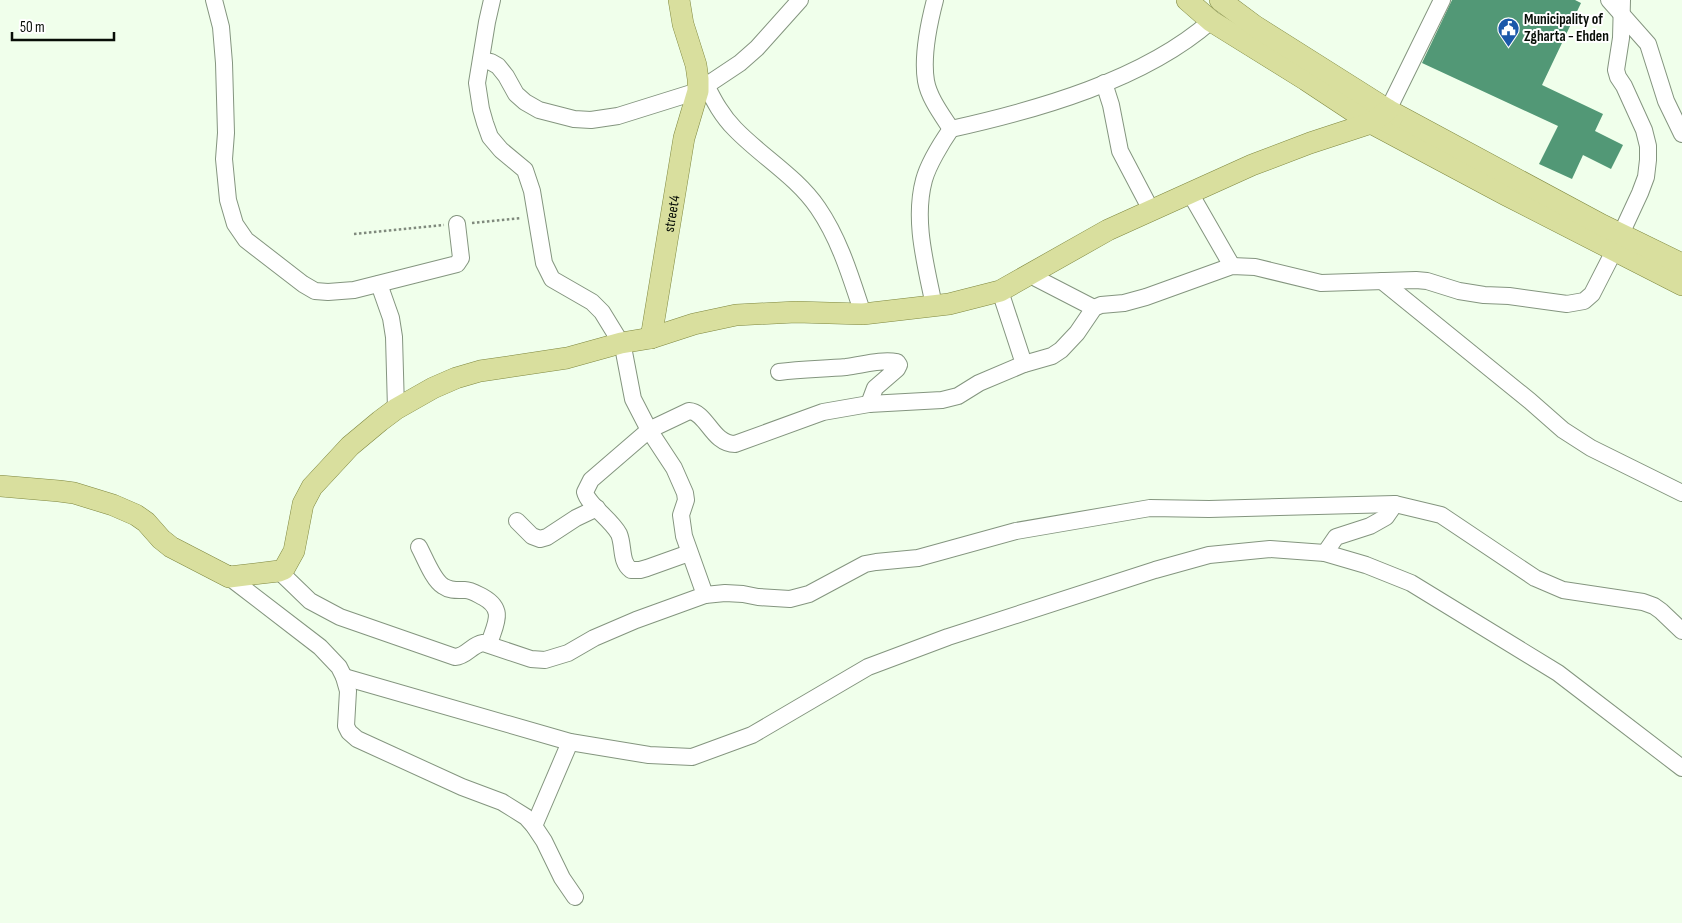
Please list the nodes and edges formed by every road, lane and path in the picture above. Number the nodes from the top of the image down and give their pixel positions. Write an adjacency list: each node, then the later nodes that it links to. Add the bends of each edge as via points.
1 (214, 0): 27 (street, via 221,28 224,63 224,159 228,200 235,224 246,240 315,291 354,290)
2 (492, 0): 12 (street)
3 (679, 0): 14 (main road, via 682,24)
4 (800, 0): 14 (street, via 757,48)
5 (936, 0): 17 (street, via 928,27 926,82)
6 (1187, 0): 11 (main road)
7 (1220, 0): 15 (main road, via 1255,26)
8 (1442, 0): 15 (street)
9 (1609, 0): 10 (street)
10 (1623, 7): 18 (street, via 1648,44 1666,101); 22 (street, via 1616,70 1644,130 1648,160 1640,193)
11 (1211, 21): 13 (street, via 1163,56); 16 (main road)
12 (481, 60): 14 (street, via 498,66 525,102 539,110 574,119 618,116); 34 (street, via 477,83 480,109 490,136 525,170 532,191 544,262 552,279 592,302 602,312)
13 (1104, 83): 17 (street, via 1036,107); 20 (street, via 1120,151)
14 (702, 88): 32 (street, via 734,128 791,177 818,208 837,243); 33 (main road, street4, via 684,138)
15 (1388, 110): 16 (main road); 22 (main road)
16 (1371, 123): 19 (main road, via 1276,156); 22 (main road)
17 (951, 129): 30 (street, via 924,178 921,194 921,235)
18 (1682, 134)
19 (1190, 193): 20 (main road); 24 (street)
20 (1151, 210): 25 (main road, via 1108,230)
21 (457, 224): 27 (street, via 461,258 457,264)
22 (1617, 242): 23 (main road); 26 (street, via 1592,294 1575,304 1484,295 1427,281); 28 (main road)
23 (1682, 264)
24 (1232, 266): 26 (street, via 1255,267 1321,283); 31 (street, via 1146,297)
25 (1030, 275): 29 (main road); 31 (street)
26 (1382, 281): 41 (street, via 1563,430)
27 (379, 284): 38 (street, via 394,337)
28 (1682, 285)
29 (1000, 291): 30 (main road); 35 (street)
30 (934, 306): 32 (main road)
31 (1094, 308): 35 (street, via 1078,333 1061,350)
32 (863, 314): 33 (main road, via 796,312 736,315)
33 (651, 338): 34 (main road)
34 (620, 343): 38 (main road, via 566,358 480,371 456,378); 39 (street, via 633,399)
35 (1024, 364): 37 (street, via 979,383 958,396 942,400)
36 (779, 372): 37 (street, via 897,362 898,369 875,388)
37 (869, 404): 39 (street, via 823,412 735,444 720,439 693,411)
38 (396, 409): 48 (main road, via 350,446 312,487 302,504 294,551 284,569)
39 (649, 430): 43 (street, via 587,485 585,495); 46 (street, via 686,493 682,522)
40 (0, 486): 49 (main road, via 66,492 136,514 171,547)
41 (1682, 493)
42 (1395, 504): 47 (street, via 1386,517 1370,526 1336,537); 50 (street, via 1150,508 1016,531 918,558 871,563 809,594 790,599 725,593); 51 (street, via 1441,516 1550,585 1563,590 1643,602 1661,611)
43 (597, 508): 44 (street, via 540,539 532,536); 46 (street, via 620,536 625,563 631,570 647,568)
44 (517, 521)
45 (419, 547): 52 (street, via 441,586 467,590 491,602 497,616)
46 (689, 553): 50 (street)
47 (1325, 553): 54 (street, via 1270,549 1209,555 1062,599 868,667 752,735 692,757 649,755); 55 (street, via 1411,583 1558,673)
48 (279, 571): 49 (main road); 52 (street, via 310,601 361,626 455,657 464,655 477,644)
49 (229, 577): 53 (street, via 320,647)
50 (705, 595): 52 (street, via 636,620 556,658 531,659)
51 (1682, 631)
52 (489, 644)
53 (344, 677): 54 (street); 56 (street, via 348,691 346,726 356,739 502,802)
54 (570, 742): 56 (street)
55 (1682, 768)
56 (534, 826): 57 (street)
57 (575, 897)

